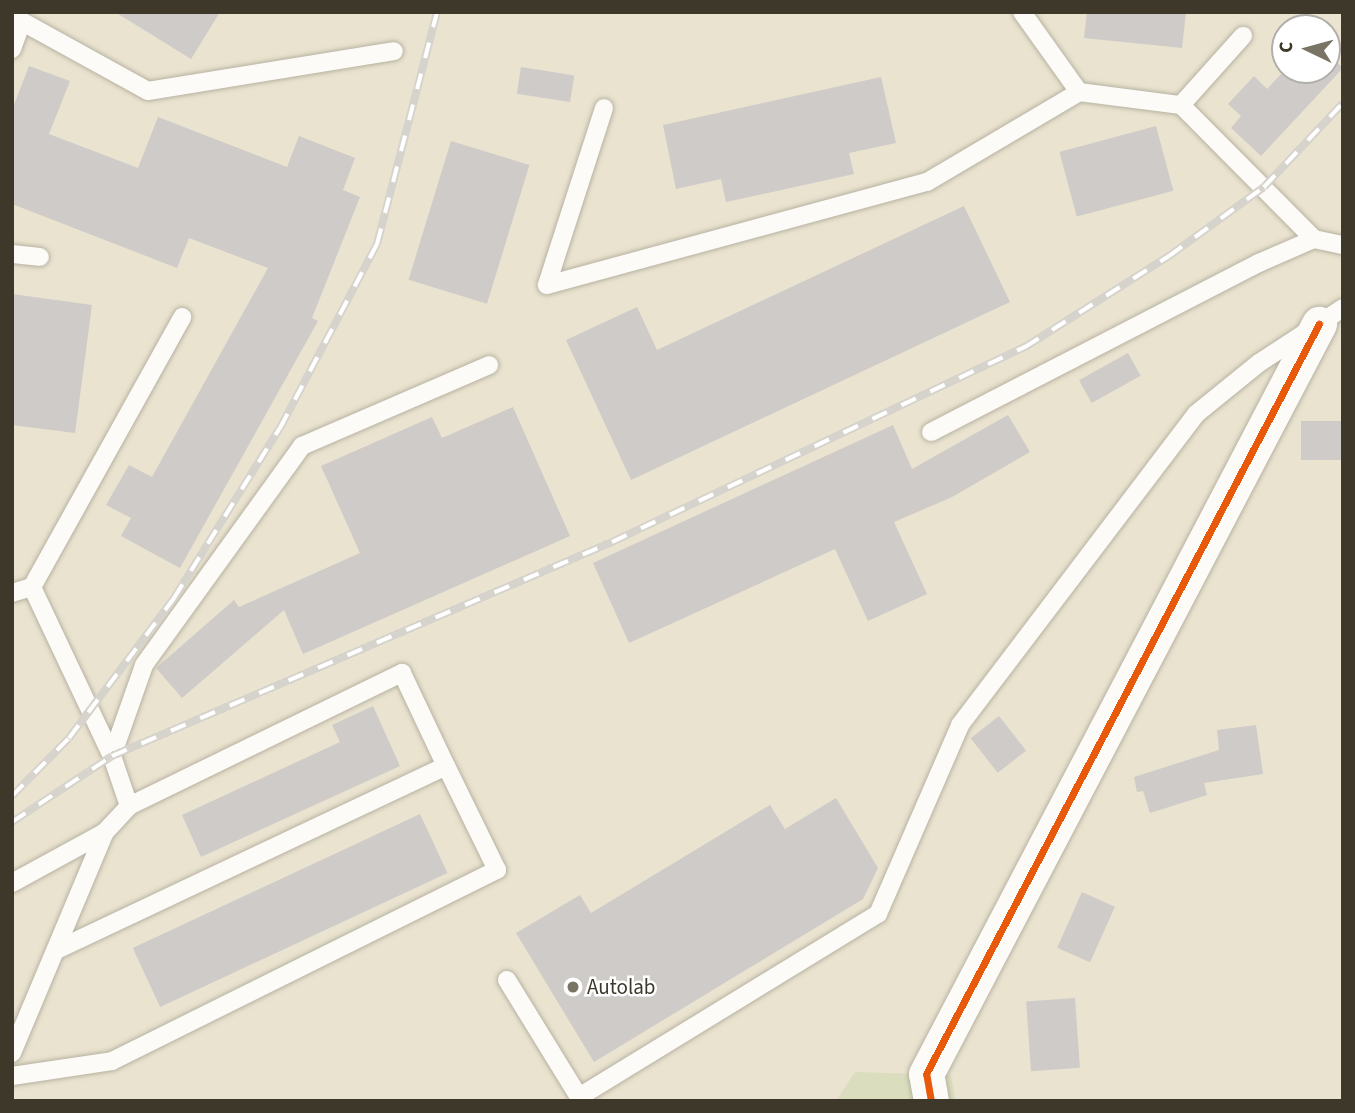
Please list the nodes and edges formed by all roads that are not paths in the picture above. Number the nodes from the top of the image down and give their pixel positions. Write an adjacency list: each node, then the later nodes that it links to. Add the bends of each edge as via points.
1 (1022, 12): 6 (lane)
2 (17, 19): 4 (lane); 5 (lane, via 148,92)
3 (1243, 36): 7 (lane)
4 (12, 49)
5 (394, 51)
6 (1079, 92): 7 (lane); 8 (lane, via 927,182 547,285)
7 (1181, 105): 9 (lane)
8 (604, 108)
9 (1314, 239): 10 (lane); 16 (lane)
10 (1343, 245)
11 (12, 254): 12 (lane)
12 (40, 257)
13 (1331, 316): 25 (lane, via 1259,363 1196,414 960,725 878,914 579,1097); 28 (street, via 926,1074)
14 (182, 317): 17 (lane)
15 (489, 365): 19 (lane, via 302,446 144,665)
16 (930, 432)
17 (32, 587): 18 (lane); 19 (lane)
18 (12, 593)
19 (112, 756): 21 (lane)
20 (446, 766): 21 (lane, via 402,673); 24 (lane); 27 (lane, via 497,870 112,1061)
21 (129, 806): 22 (lane)
22 (105, 832): 23 (lane); 24 (lane)
23 (12, 883)
24 (56, 950): 26 (lane)
25 (507, 980)
26 (12, 1053)
27 (12, 1076)
28 (931, 1101)

